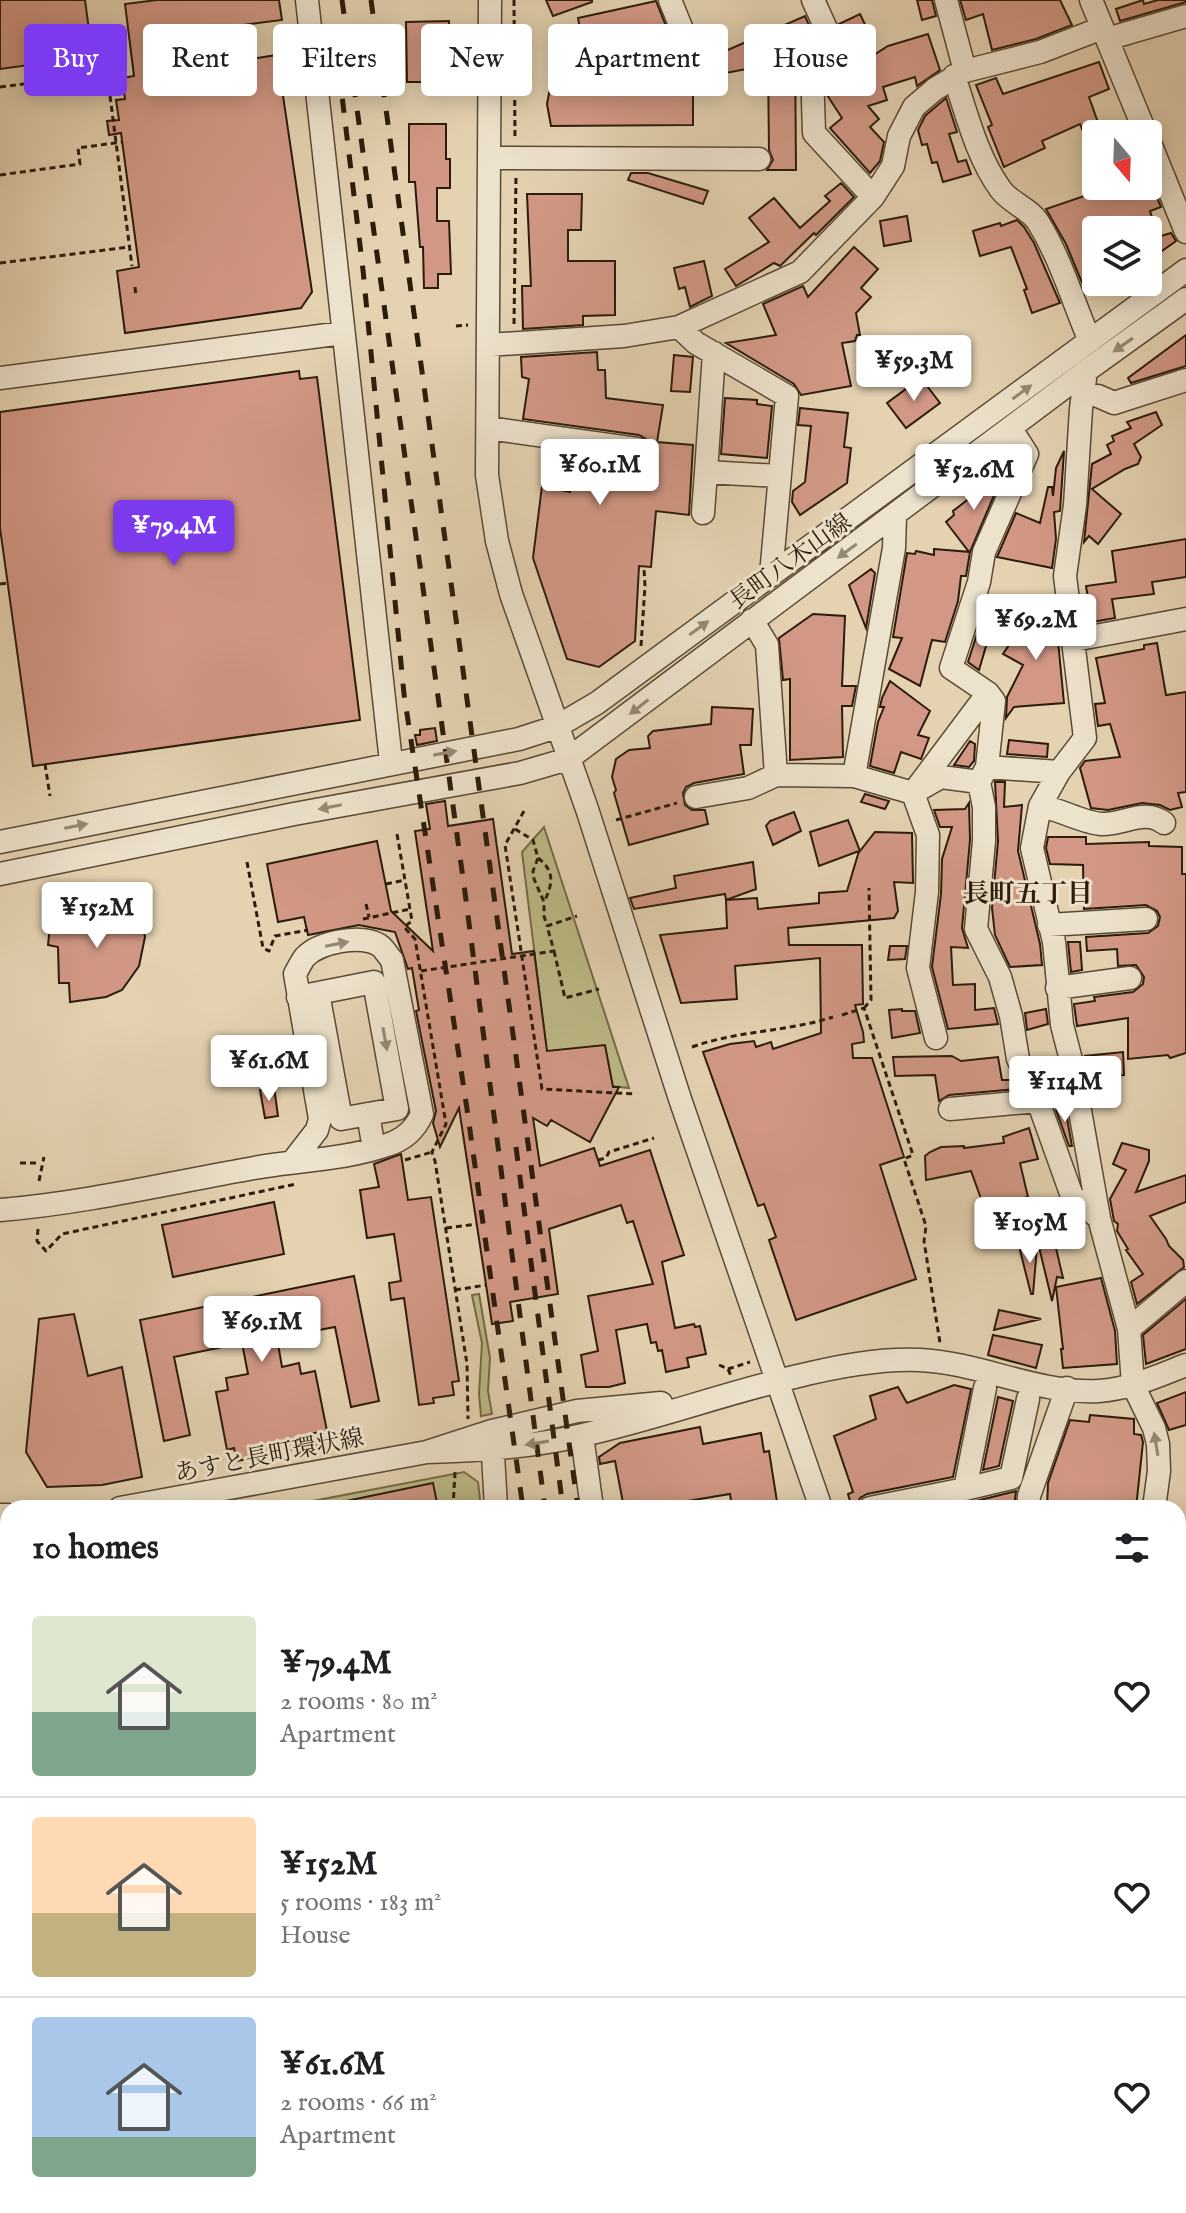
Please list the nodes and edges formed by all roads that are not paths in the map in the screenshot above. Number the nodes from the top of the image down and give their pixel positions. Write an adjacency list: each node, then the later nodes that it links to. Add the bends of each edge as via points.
1 (307, 0): 20 (street)
2 (490, 0): 12 (street)
3 (670, 0): 8 (street)
4 (813, 0): 15 (street, via 839,57 812,68 814,133)
5 (946, 0): 10 (street)
6 (1099, 2): 9 (street)
7 (1186, 16): 9 (street)
8 (680, 24)
9 (1104, 33): 10 (street); 11 (street)
10 (960, 74): 15 (street, via 914,107 899,136 893,166); 21 (street, via 985,163 1003,193 1036,218)
11 (1140, 120)
12 (489, 158): 13 (street); 22 (street)
13 (759, 159)
14 (1162, 173): 16 (street)
15 (873, 197): 19 (street, via 800,272)
16 (1186, 232)
17 (1186, 270): 21 (street)
18 (1186, 299): 24 (street, 長町八木山線, one-way to 24)
19 (679, 327): 22 (street); 23 (street)
20 (343, 333): 25 (street); 42 (street)
21 (1090, 341): 35 (street, one-way to 21)
22 (488, 345): 28 (street)
23 (714, 353): 31 (street); 32 (street, via 787,396)
24 (1086, 371): 29 (street, 長町八木山線); 38 (street, via 1065,576)
25 (0, 378)
26 (1186, 380): 27 (street, via 1114,403)
27 (1098, 396)
28 (488, 428): 30 (street); 40 (street, via 487,475 497,541)
29 (1011, 429): 34 (street, 長町八木山線); 39 (street, via 1027,454 984,552 951,668)
30 (637, 449)
31 (706, 472): 32 (street); 33 (street)
32 (779, 476): 35 (street)
33 (703, 513)
34 (895, 516): 37 (street, 長町八木山線, one-way to 37); 46 (street)
35 (771, 575): 40 (street, one-way to 35, via 597,703)
36 (1186, 619): 38 (street)
37 (752, 620): 41 (street, 長町八木山線, one-way to 41); 45 (street, via 767,645)
38 (1074, 640): 43 (street, via 1085,738)
39 (988, 693): 44 (street, via 994,701); 47 (street)
40 (556, 727): 41 (street); 42 (street, one-way to 40, via 487,746)
41 (568, 759): 52 (street, 長町八木山線, one-way to 52, via 520,773); 70 (street)
42 (391, 762): 51 (street, one-way to 42)
43 (1059, 772): 44 (street); 49 (street)
44 (983, 774): 47 (street, via 941,777); 59 (street, via 984,841 976,929 1000,977 1018,1059)
45 (776, 775): 46 (street); 48 (street, via 748,788)
46 (854, 776): 47 (street)
47 (913, 793): 58 (street, via 928,835 918,968)
48 (696, 797)
49 (1040, 806): 50 (street, via 1100,824 1142,816); 54 (street, via 1032,848)
50 (1164, 823)
51 (0, 842)
52 (0, 874)
53 (1146, 919): 54 (street)
54 (1049, 925): 56 (street)
55 (1130, 978): 56 (street)
56 (1057, 988): 66 (street)
57 (308, 995): 61 (street, via 341,1119); 61 (street, one-way to 61, via 374,982 397,1109); 62 (street); 63 (street, one-way to 63, via 295,974 306,955 324,946 366,941 380,945 392,960 422,1114 398,1141)
58 (936, 1038)
59 (1038, 1101): 60 (street); 66 (street, via 1072,1196)
60 (950, 1109)
61 (368, 1114): 63 (street)
62 (317, 1130): 63 (street, via 325,1138); 64 (street)
63 (365, 1151): 64 (street)
64 (295, 1172): 65 (street)
65 (0, 1210)
66 (1099, 1218): 68 (street)
67 (1186, 1281): 68 (street)
68 (1129, 1329): 71 (street)
69 (1186, 1365): 71 (street, あすと長町環状線)
70 (777, 1381): 73 (street, あすと長町環状線, via 865,1363 919,1360); 74 (street, あすと長町環状線); 84 (street)
71 (1133, 1385): 73 (street, あすと長町環状線, via 1098,1391); 86 (street, one-way to 71, via 1158,1444)
72 (985, 1388): 79 (street)
73 (1067, 1388): 80 (street)
74 (726, 1396): 76 (street, あすと長町環状線); 77 (street, あすと長町環状線, via 577,1411)
75 (1028, 1399): 78 (street)
76 (582, 1436): 77 (street, あすと長町環状線, one-way to 77); 83 (street)
77 (492, 1441): 81 (street, あすと長町環状線); 82 (street)
78 (1011, 1478): 79 (street); 80 (street)
79 (965, 1489): 85 (street)
80 (1030, 1498)
81 (164, 1500)
82 (496, 1500)
83 (591, 1500)
84 (818, 1500)
85 (910, 1500)
86 (1155, 1500)

